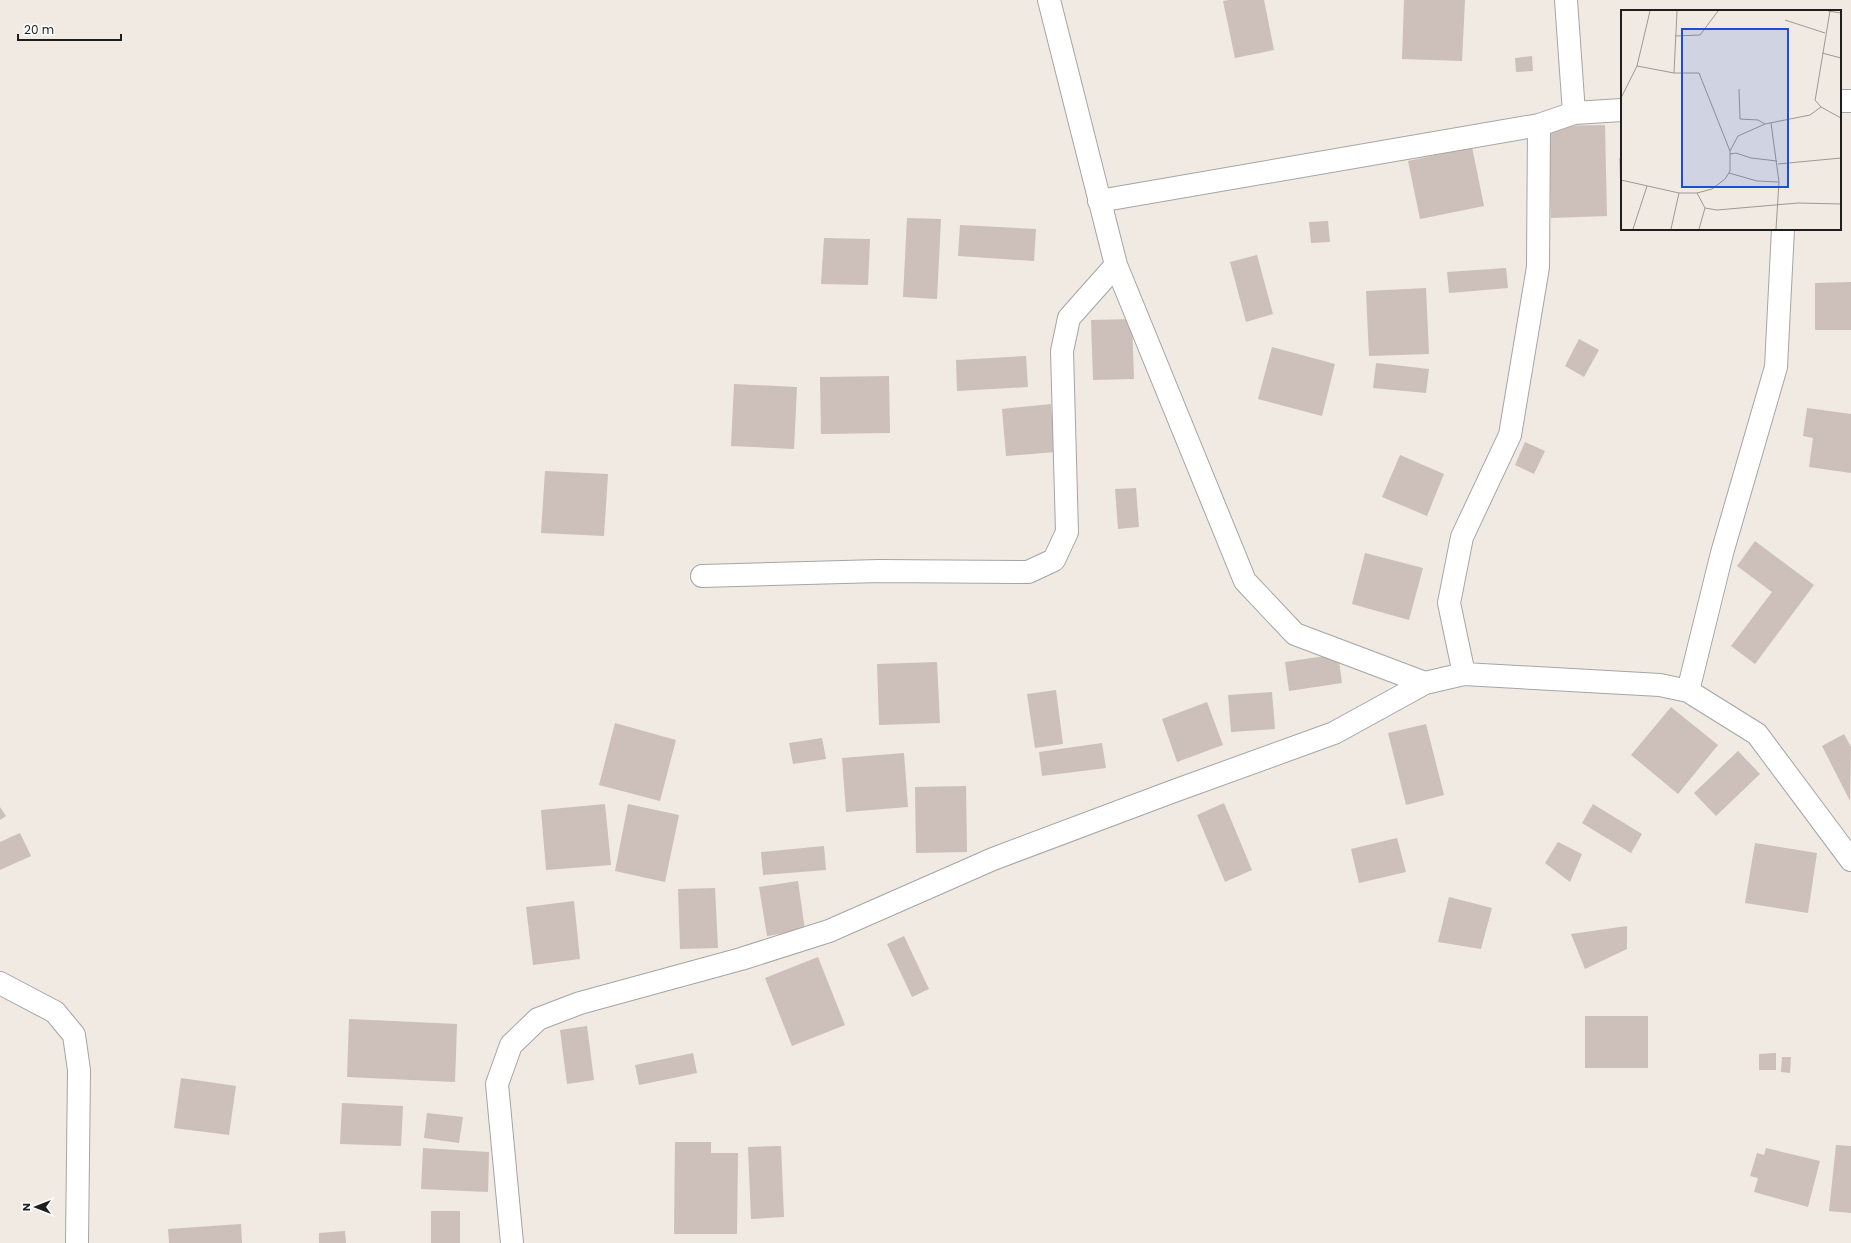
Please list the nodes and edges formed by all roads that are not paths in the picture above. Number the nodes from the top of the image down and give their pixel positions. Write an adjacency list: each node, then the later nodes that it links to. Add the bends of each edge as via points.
1 (1049, 0): 6 (street)
2 (1566, 0): 4 (street)
3 (1621, 110): 4 (street)
4 (1574, 113): 5 (street)
5 (1539, 125): 6 (street); 10 (street, via 1538,267 1510,436 1462,537 1449,603)
6 (1099, 201): 8 (street)
7 (1783, 230): 12 (street, via 1776,367 1722,553)
8 (1116, 265): 9 (street, via 1069,318 1062,351 1067,532 1054,560 1028,572 879,571); 11 (street, via 1245,581 1295,634)
9 (702, 576)
10 (1464, 674): 11 (street); 12 (street, via 1660,685)
11 (1425, 683): 16 (street, via 1334,733 993,859 829,931 741,959 580,1003 538,1019 511,1045 497,1084)
12 (1688, 691): 13 (street, via 1756,734)
13 (1851, 860)
14 (0, 983): 15 (street, via 54,1012 74,1035 79,1070)
15 (77, 1243)
16 (512, 1243)

